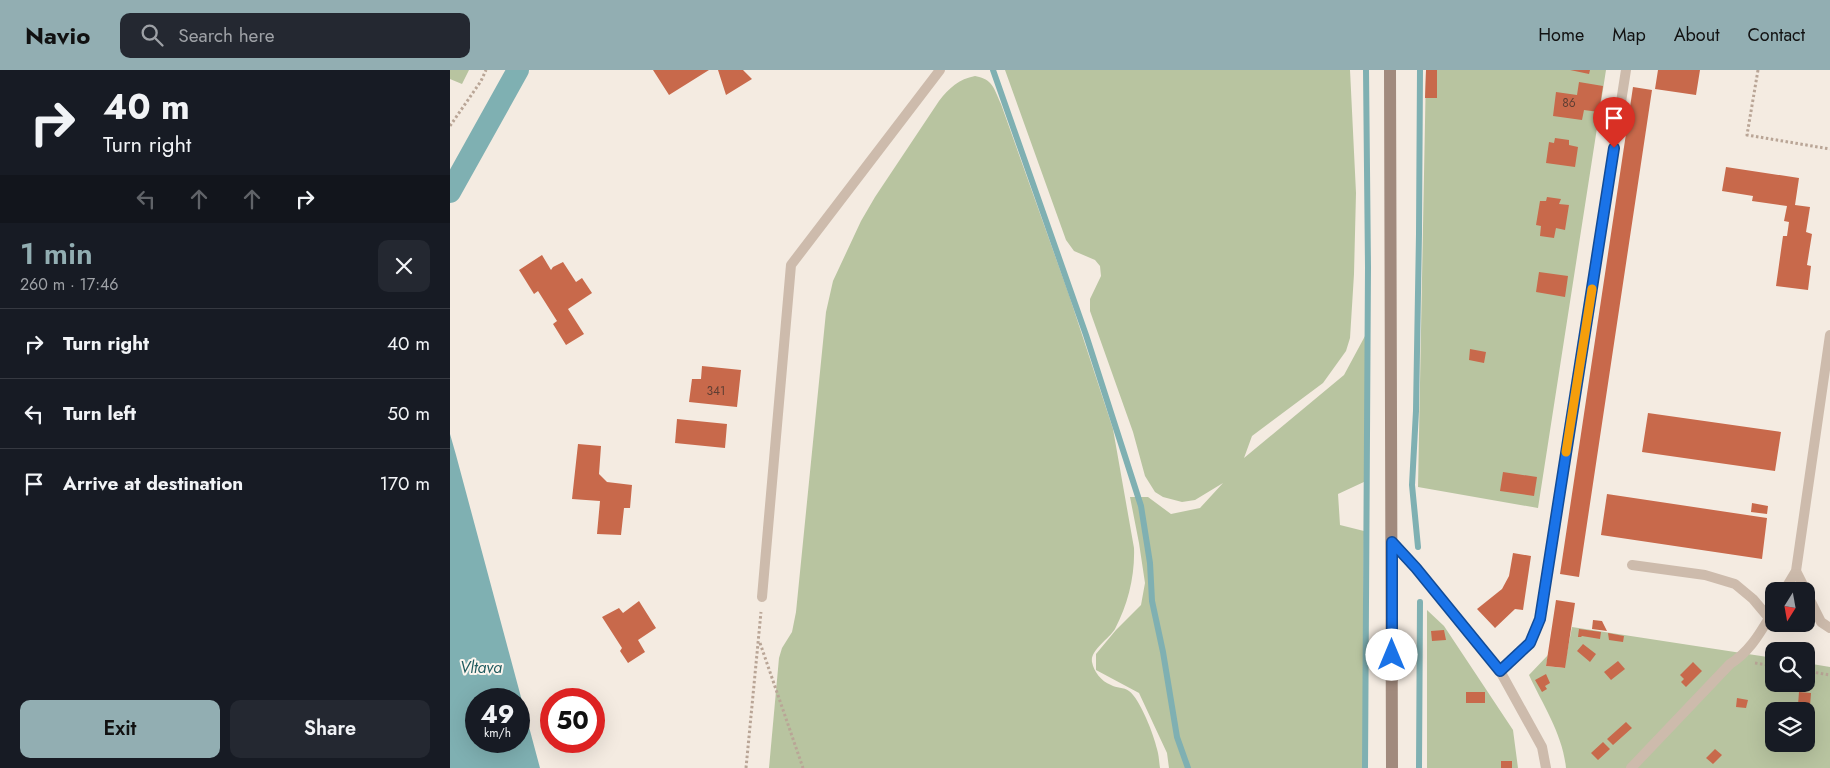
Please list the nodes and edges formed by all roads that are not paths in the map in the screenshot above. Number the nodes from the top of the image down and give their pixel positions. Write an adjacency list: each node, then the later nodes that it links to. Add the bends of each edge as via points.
1 (940, 70): 10 (lane, via 791,265)
2 (1390, 70): 5 (main road)
3 (1626, 70): 15 (lane, via 1540,619 1530,643)
4 (1830, 335): 7 (lane)
5 (1392, 542): 15 (lane); 16 (main road)
6 (1632, 565): 11 (lane, via 1735,584)
7 (1796, 571): 8 (lane); 9 (lane)
8 (1789, 582)
9 (1801, 582)
10 (762, 596)
11 (1765, 609)
12 (1815, 609): 14 (lane, via 1822,622)
13 (1765, 625): 18 (lane, via 1744,654 1730,664)
14 (1830, 628)
15 (1500, 671): 17 (lane, via 1542,747)
16 (1392, 768)
17 (1546, 768)
18 (1631, 768)

